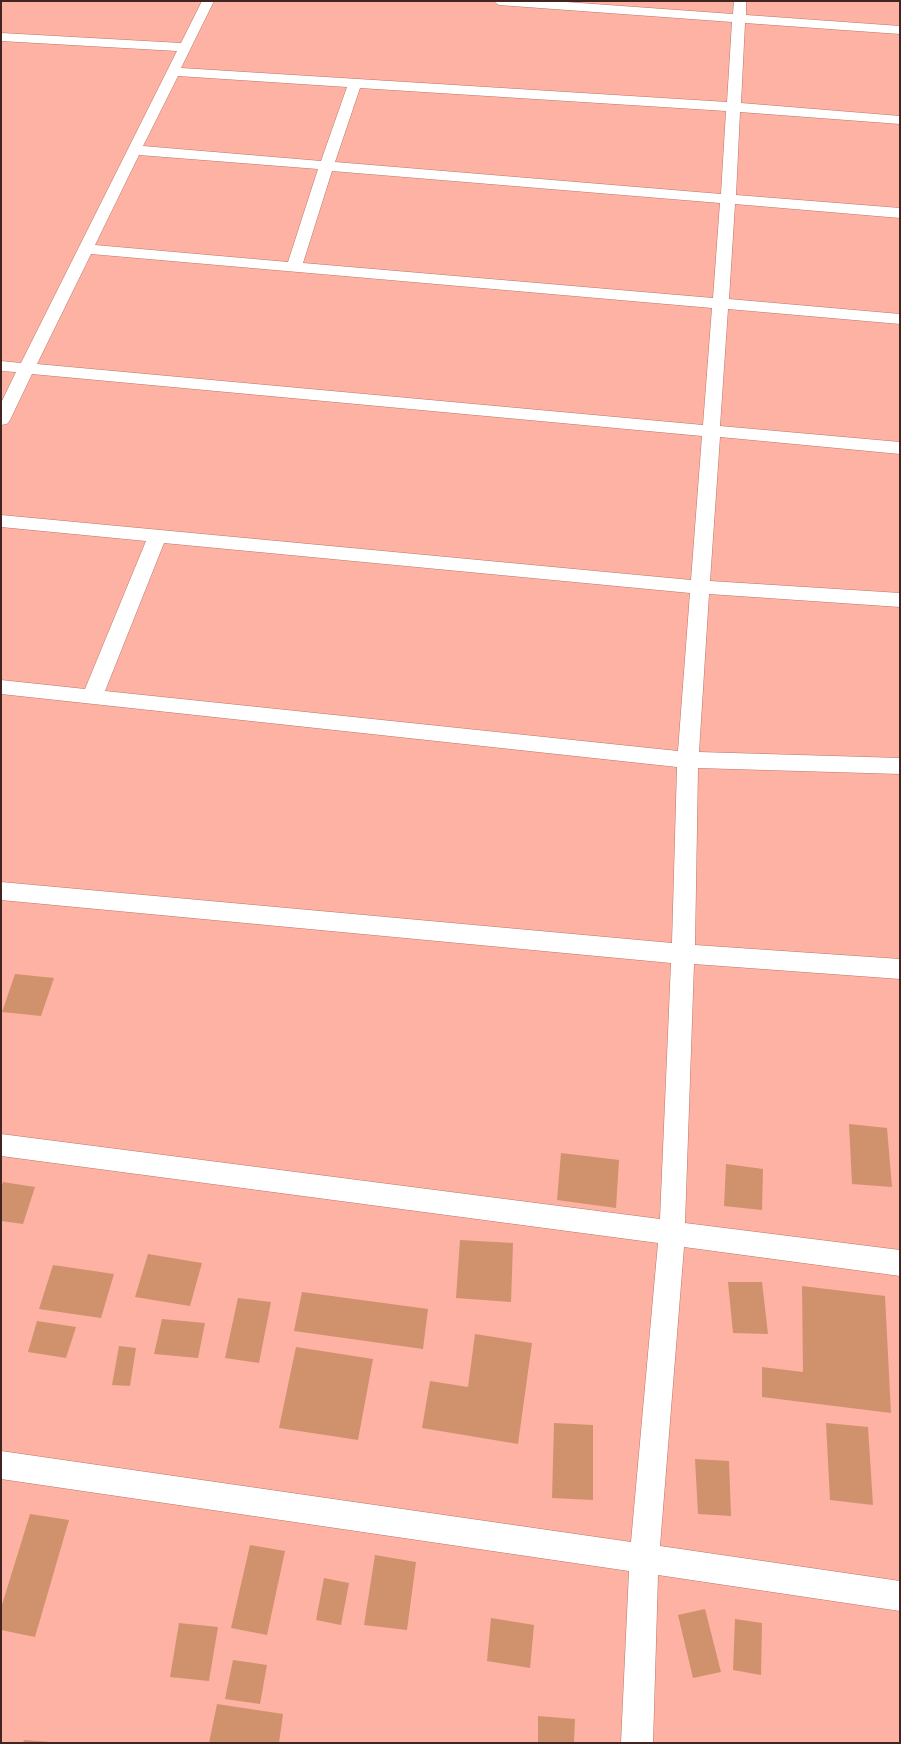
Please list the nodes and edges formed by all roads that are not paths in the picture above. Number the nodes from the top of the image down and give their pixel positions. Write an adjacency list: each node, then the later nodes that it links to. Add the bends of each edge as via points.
1 (208, 1): 6 (street)
2 (499, 1): 3 (street)
3 (739, 9): 4 (street); 9 (street)
4 (900, 30)
5 (1, 37): 6 (street)
6 (185, 47): 7 (street)
7 (173, 72): 8 (street); 11 (street)
8 (355, 83): 9 (street); 12 (street)
9 (734, 107): 10 (street); 13 (street)
10 (900, 120)
11 (134, 150): 12 (street); 15 (street)
12 (326, 166): 13 (street); 16 (street)
13 (728, 199): 14 (street); 17 (street)
14 (900, 213)
15 (86, 249): 16 (street); 20 (street)
16 (294, 267): 17 (street)
17 (720, 304): 18 (street); 22 (street)
18 (900, 319)
19 (1, 366): 20 (street)
20 (27, 368): 21 (street); 22 (street)
21 (1, 420)
22 (711, 431): 23 (street); 26 (street)
23 (900, 448)
24 (1, 521): 25 (street)
25 (157, 536): 26 (street); 29 (street)
26 (700, 587): 27 (street); 30 (street)
27 (900, 600)
28 (1, 687): 29 (street)
29 (92, 697): 30 (street)
30 (688, 760): 31 (street); 33 (street)
31 (900, 766)
32 (1, 891): 33 (street)
33 (683, 954): 34 (street); 36 (street)
34 (900, 969)
35 (1, 1145): 36 (street)
36 (672, 1234): 37 (street); 39 (street)
37 (900, 1263)
38 (1, 1465): 39 (street)
39 (644, 1560): 40 (street); 41 (street)
40 (900, 1596)
41 (637, 1743)

